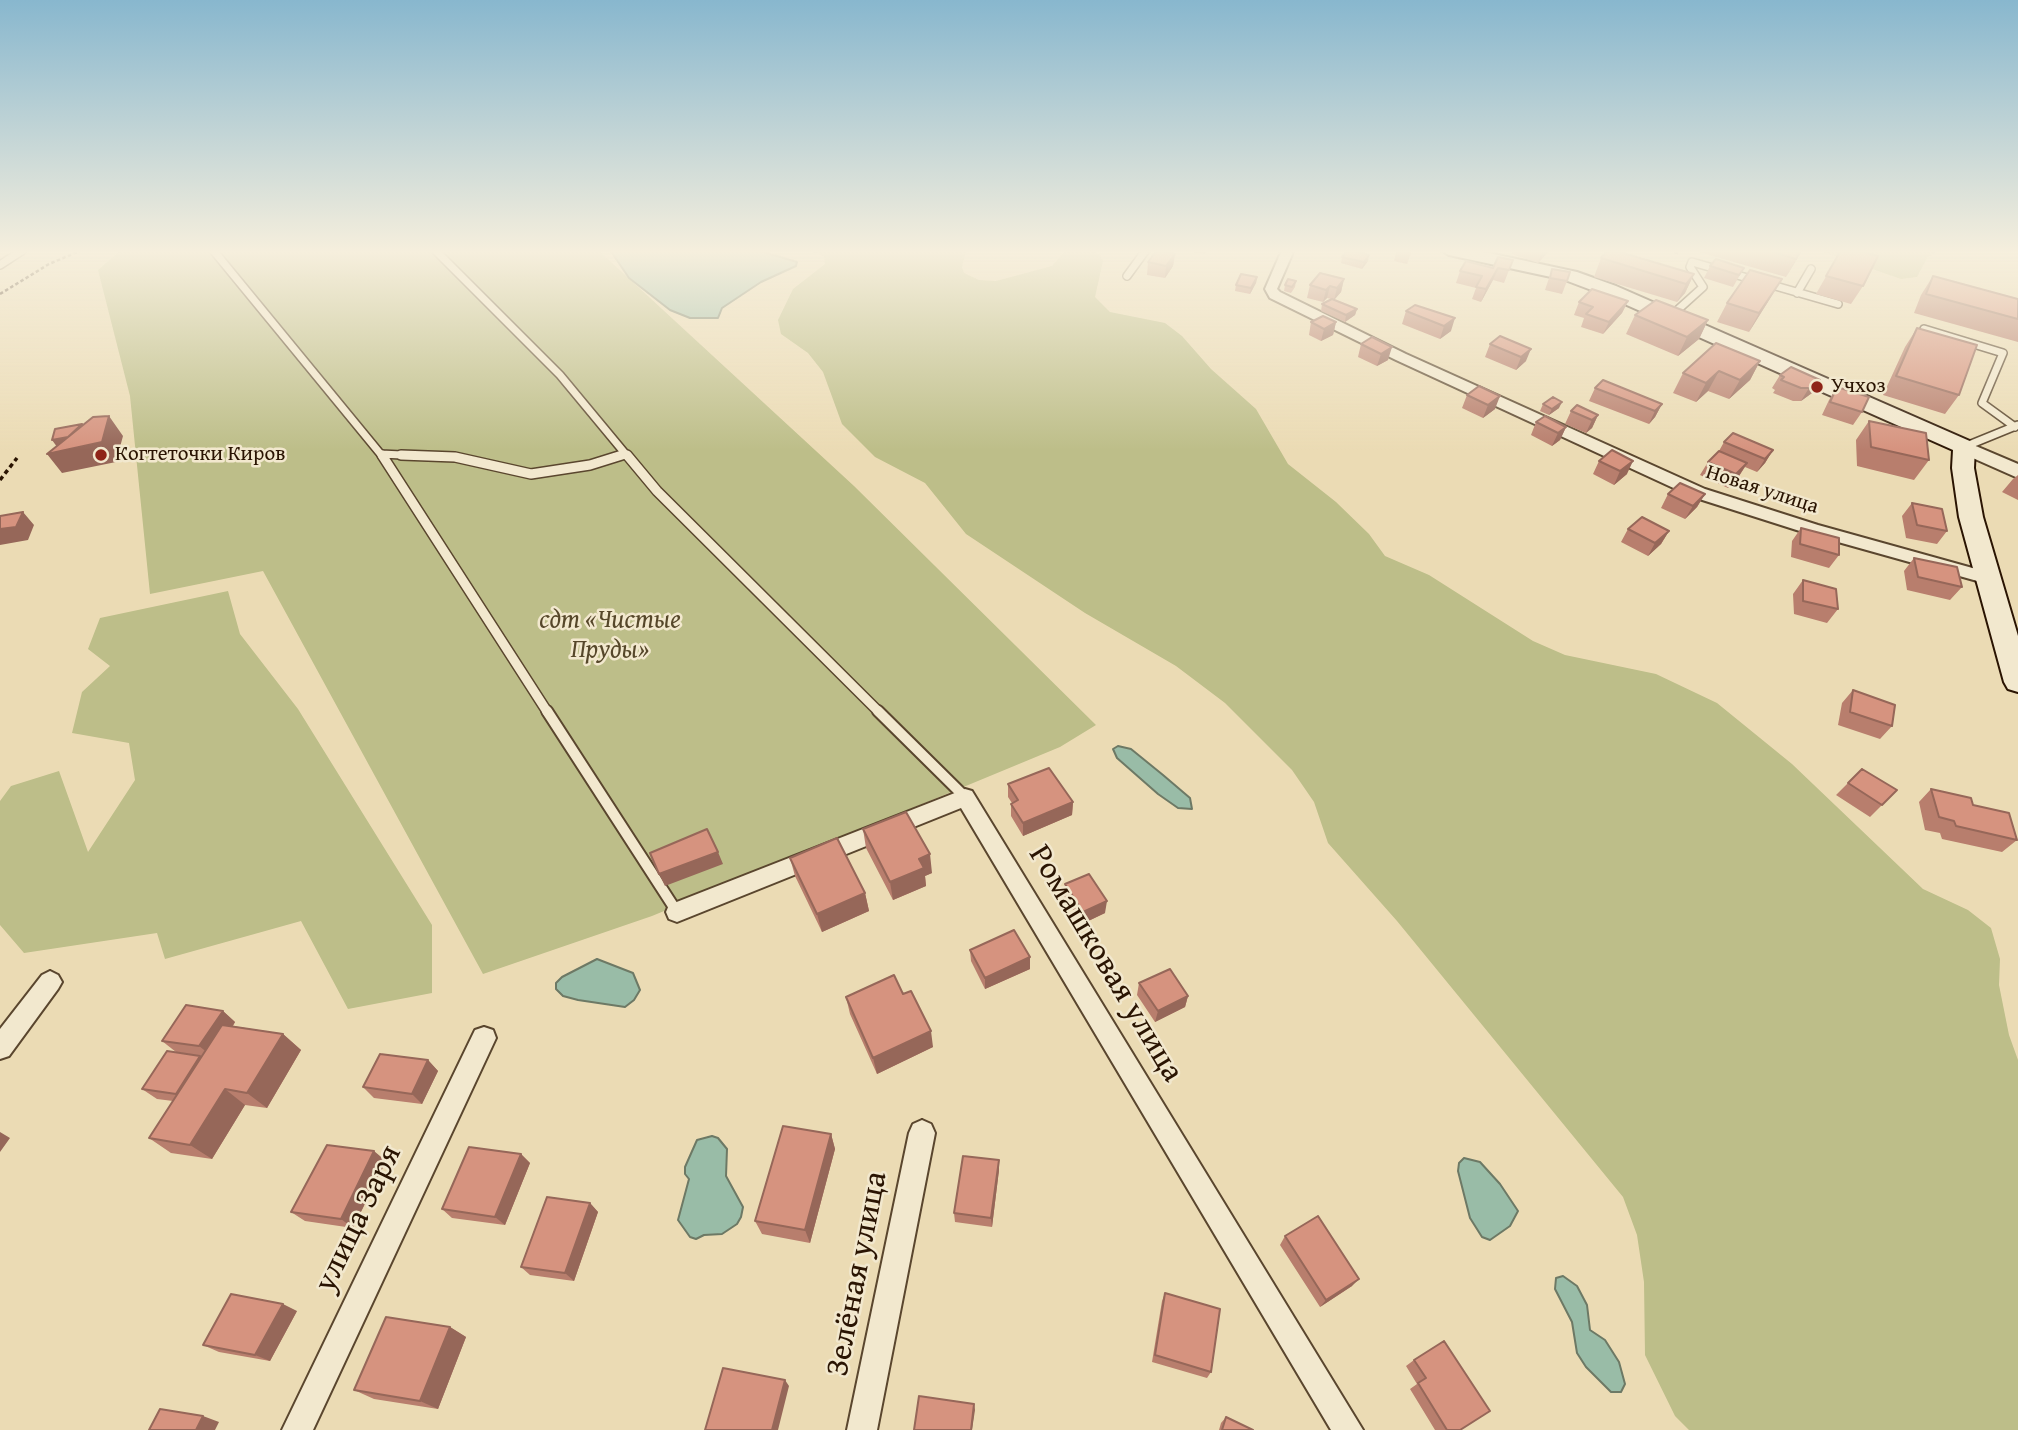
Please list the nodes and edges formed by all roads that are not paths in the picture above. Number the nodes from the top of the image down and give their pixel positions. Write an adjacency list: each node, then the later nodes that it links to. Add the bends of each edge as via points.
1 (268, 317): 8 (lane)
2 (502, 317): 9 (lane, via 560,375)
3 (1319, 317): 11 (street, Новая улица, via 1709,497)
4 (1673, 317): 7 (main road)
5 (1924, 329): 6 (lane, via 2003,353 1982,403)
6 (2016, 426): 7 (lane)
7 (1964, 447): 10 (street); 11 (main road, via 1964,486)
8 (381, 454): 9 (lane, via 455,457 531,474 590,465); 14 (lane)
9 (624, 454): 13 (lane)
10 (2018, 472)
11 (1988, 578): 12 (main road)
12 (2018, 682)
13 (965, 797): 14 (street); 21 (street, Ромашковая улица)
14 (677, 912)
15 (50, 982): 17 (street)
16 (484, 1038): 19 (street, улица Заря)
17 (0, 1048)
18 (922, 1133): 20 (street, Зелёная улица)
19 (297, 1430)
20 (862, 1430)
21 (1348, 1430)

